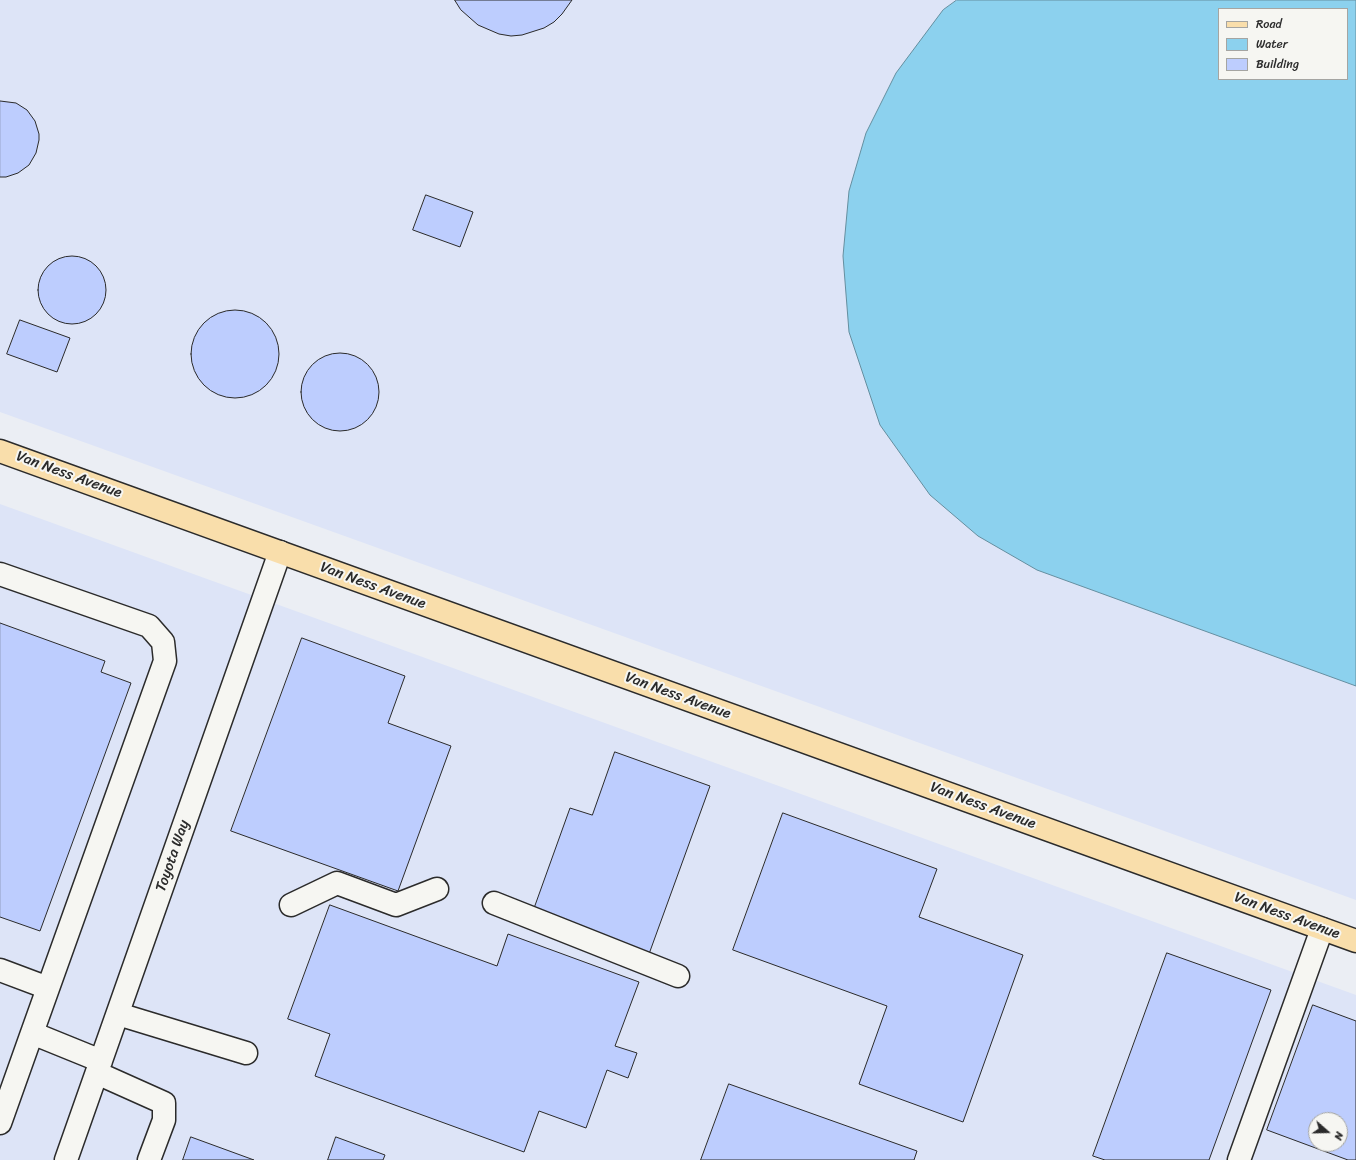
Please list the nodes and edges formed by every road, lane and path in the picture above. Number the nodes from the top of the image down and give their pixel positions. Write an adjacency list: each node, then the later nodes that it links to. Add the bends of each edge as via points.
1 (0, 451): 2 (main road, Van Ness Avenue)
2 (280, 552): 7 (main road, Van Ness Avenue); 12 (street, Toyota Way)
3 (0, 574): 11 (street, via 149,626 163,642 165,661)
4 (437, 889): 6 (street, via 396,905 337,883)
5 (494, 903): 10 (street)
6 (291, 904)
7 (1322, 929): 8 (main road, Van Ness Avenue); 20 (street)
8 (1356, 941)
9 (0, 970): 11 (street)
10 (678, 976)
11 (48, 988): 13 (street)
12 (118, 1014): 14 (street); 15 (street, Toyota Way)
13 (32, 1033): 15 (street); 16 (street)
14 (246, 1053)
15 (99, 1067): 18 (street, Toyota Way); 19 (street, via 164,1103 164,1120)
16 (7, 1082): 17 (street)
17 (0, 1123)
18 (66, 1160)
19 (149, 1160)
20 (1239, 1160)

